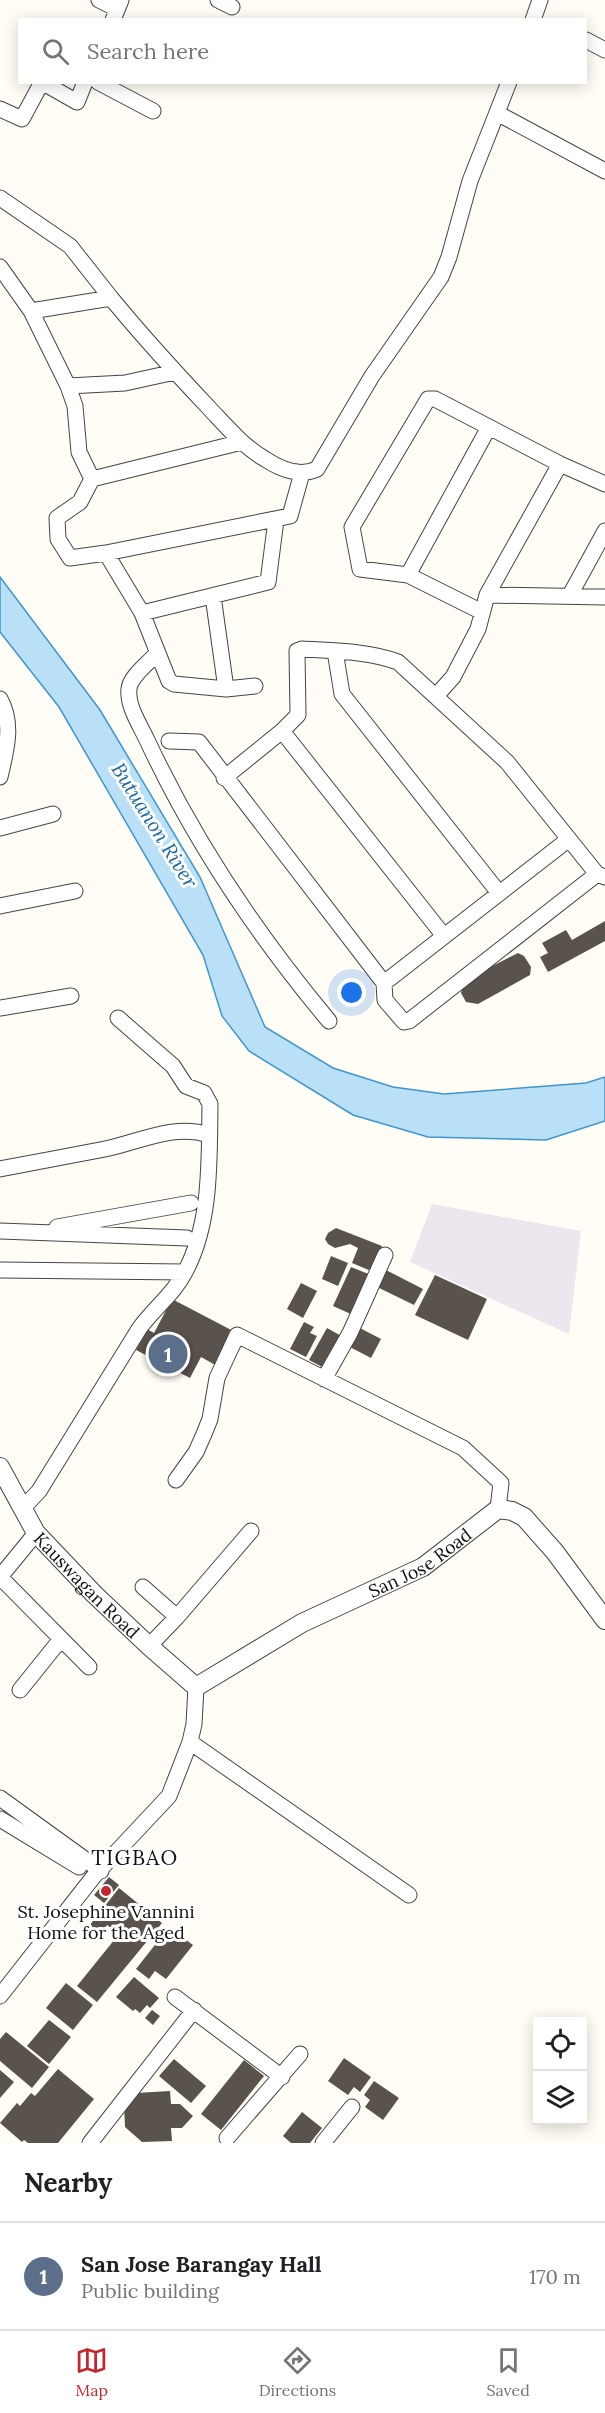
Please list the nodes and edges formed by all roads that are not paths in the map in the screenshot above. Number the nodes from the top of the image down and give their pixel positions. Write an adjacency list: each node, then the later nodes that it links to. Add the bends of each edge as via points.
1 (99, 0): 5 (street)
2 (218, 0): 4 (street)
3 (540, 0): 6 (street)
4 (232, 7)
5 (117, 13)
6 (534, 18)
7 (587, 41): 8 (street)
8 (605, 50)
9 (41, 84): 14 (street, via 22,119)
10 (45, 84): 11 (street, via 76,102)
11 (84, 84)
12 (102, 84): 15 (street)
13 (507, 84): 16 (street)
14 (0, 109)
15 (153, 111)
16 (497, 113): 17 (street); 27 (street, via 470,181 441,277 372,376 317,469)
17 (605, 171)
18 (0, 198): 20 (street, via 70,246)
19 (0, 267): 21 (street)
20 (111, 298): 21 (street); 22 (street)
21 (31, 311): 23 (street)
22 (175, 372): 23 (street, via 125,383); 25 (street)
23 (68, 386): 28 (street, via 75,406 79,452)
24 (489, 427): 26 (street); 33 (street); 33 (street, via 428,399 352,527 360,569)
25 (242, 442): 27 (street, via 283,469); 28 (street)
26 (560, 464): 29 (street); 34 (street)
27 (302, 473): 30 (street, via 290,516)
28 (92, 479): 32 (street, via 81,502 57,519 58,538 70,558)
29 (605, 484)
30 (276, 520): 32 (street); 36 (street, via 268,582)
31 (605, 531): 35 (street)
32 (106, 553): 39 (street)
33 (408, 575): 38 (street)
34 (487, 595): 35 (street); 38 (street)
35 (570, 595): 37 (street)
36 (213, 596): 39 (street); 43 (street)
37 (605, 597)
38 (482, 612): 44 (street, via 478,629 453,677)
39 (142, 613): 41 (street)
40 (335, 651): 44 (street, via 382,656 398,662); 46 (street, via 297,651 298,715); 55 (street, via 342,694)
41 (157, 653): 43 (street, via 174,684); 62 (street, via 130,683 129,691 155,758 230,886 290,975)
42 (255, 686): 43 (street)
43 (226, 688)
44 (436, 696): 52 (street, via 507,762)
45 (0, 699): 48 (street, via 7,713 8,738)
46 (282, 731): 49 (street); 57 (street)
47 (169, 741): 49 (street, via 199,742)
48 (0, 777)
49 (224, 778): 58 (street)
50 (53, 814): 51 (street)
51 (0, 828)
52 (568, 839): 53 (street); 55 (street)
53 (601, 876): 58 (street, via 409,1020 400,1019 385,1000)
54 (75, 891): 56 (street)
55 (499, 893): 57 (street)
56 (0, 906)
57 (444, 936): 58 (street)
58 (384, 983)
59 (71, 996): 60 (street)
60 (0, 1008)
61 (118, 1018): 63 (street, via 173,1066 186,1086 204,1093 210,1104)
62 (329, 1021)
63 (209, 1135): 64 (street, via 194,1130 161,1133 108,1149); 73 (street, via 208,1184 197,1245)
64 (0, 1169)
65 (191, 1203): 66 (street)
66 (157, 1209): 68 (street); 69 (street)
67 (0, 1231): 68 (street)
68 (28, 1232): 69 (street)
69 (155, 1237): 70 (street)
70 (187, 1238)
71 (385, 1255): 74 (street, via 350,1333)
72 (0, 1270): 73 (street)
73 (185, 1272): 77 (street, via 172,1292 150,1313 39,1491)
74 (324, 1379): 76 (street, via 237,1335 217,1378 204,1434); 78 (street, via 463,1448 501,1483)
75 (0, 1467): 77 (street, Kauswagan Road)
76 (176, 1480)
77 (22, 1509): 80 (street, Kauswagan Road)
78 (498, 1509): 84 (street, via 512,1510 524,1517); 88 (street, San Jose Road, via 423,1567 302,1623)
79 (251, 1531): 83 (street)
80 (36, 1533): 81 (street); 86 (street, Kauswagan Road)
81 (0, 1577): 85 (street)
82 (142, 1587): 83 (street)
83 (177, 1617): 86 (street)
84 (605, 1620)
85 (62, 1639): 87 (street); 89 (street)
86 (149, 1646): 88 (street, Kauswagan Road)
87 (89, 1667)
88 (196, 1687): 90 (street)
89 (20, 1690)
90 (190, 1742): 93 (street, via 169,1796); 94 (street)
91 (0, 1798): 93 (street)
92 (0, 1819): 93 (street)
93 (98, 1873): 95 (street)
94 (410, 1895)
95 (0, 1996)
96 (175, 1996): 97 (street)
97 (194, 2010): 99 (street); 102 (street)
98 (300, 2054): 99 (street)
99 (282, 2077): 101 (street)
100 (352, 2107): 103 (street)
101 (227, 2138)
102 (90, 2143)
103 (323, 2143)

